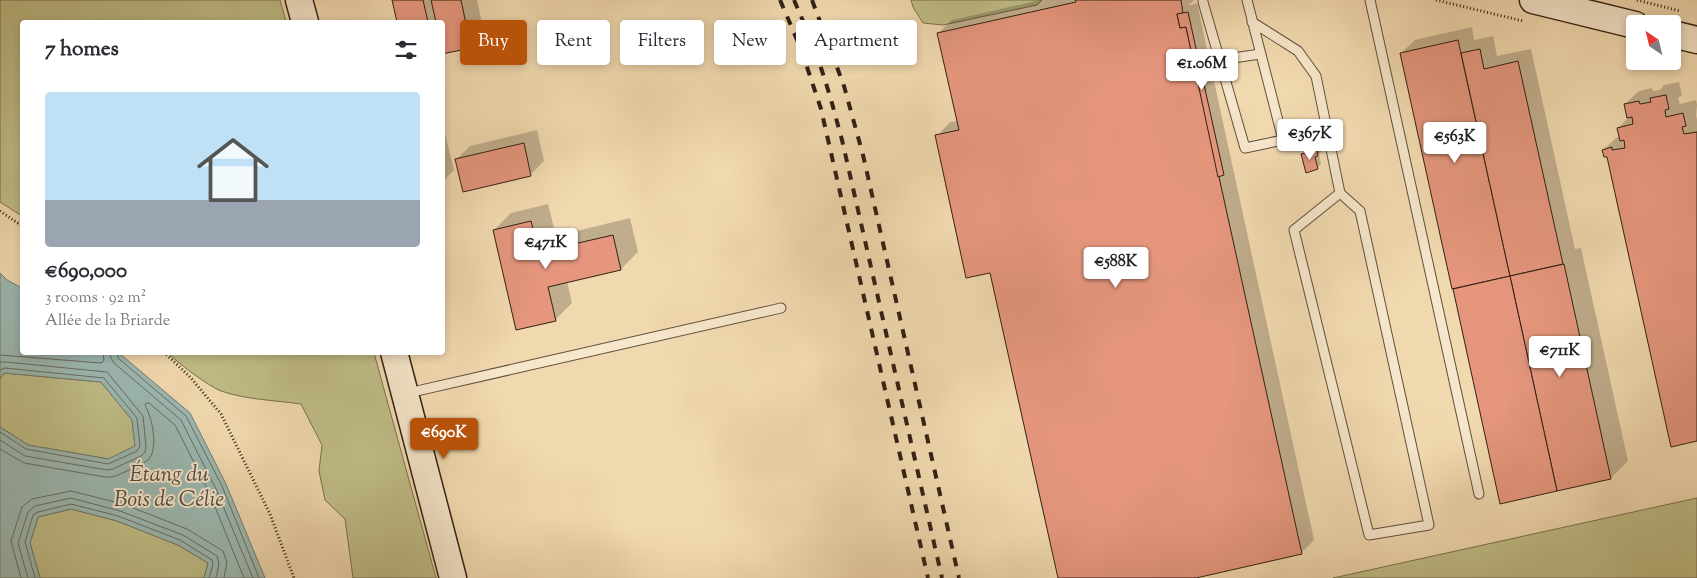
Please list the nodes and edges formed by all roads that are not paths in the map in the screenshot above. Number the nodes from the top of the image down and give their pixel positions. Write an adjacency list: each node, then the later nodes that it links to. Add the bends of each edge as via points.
1 (299, 0): 6 (street)
2 (1247, 0): 7 (lane)
3 (1370, 0): 17 (lane)
4 (1533, 0): 8 (street)
5 (1203, 2): 12 (lane)
6 (304, 20)
7 (1252, 22): 11 (lane); 13 (lane, via 1298,51 1316,76)
8 (1626, 23)
9 (1681, 36): 10 (street)
10 (1697, 40)
11 (1260, 54): 12 (lane); 12 (lane, via 1283,140 1245,148)
12 (1220, 60)
13 (1340, 194): 13 (lane, via 1360,211 1429,525 1369,536 1294,230)
14 (781, 308): 16 (lane)
15 (395, 355): 16 (street)
16 (405, 394): 18 (street)
17 (1479, 494)
18 (453, 578)

